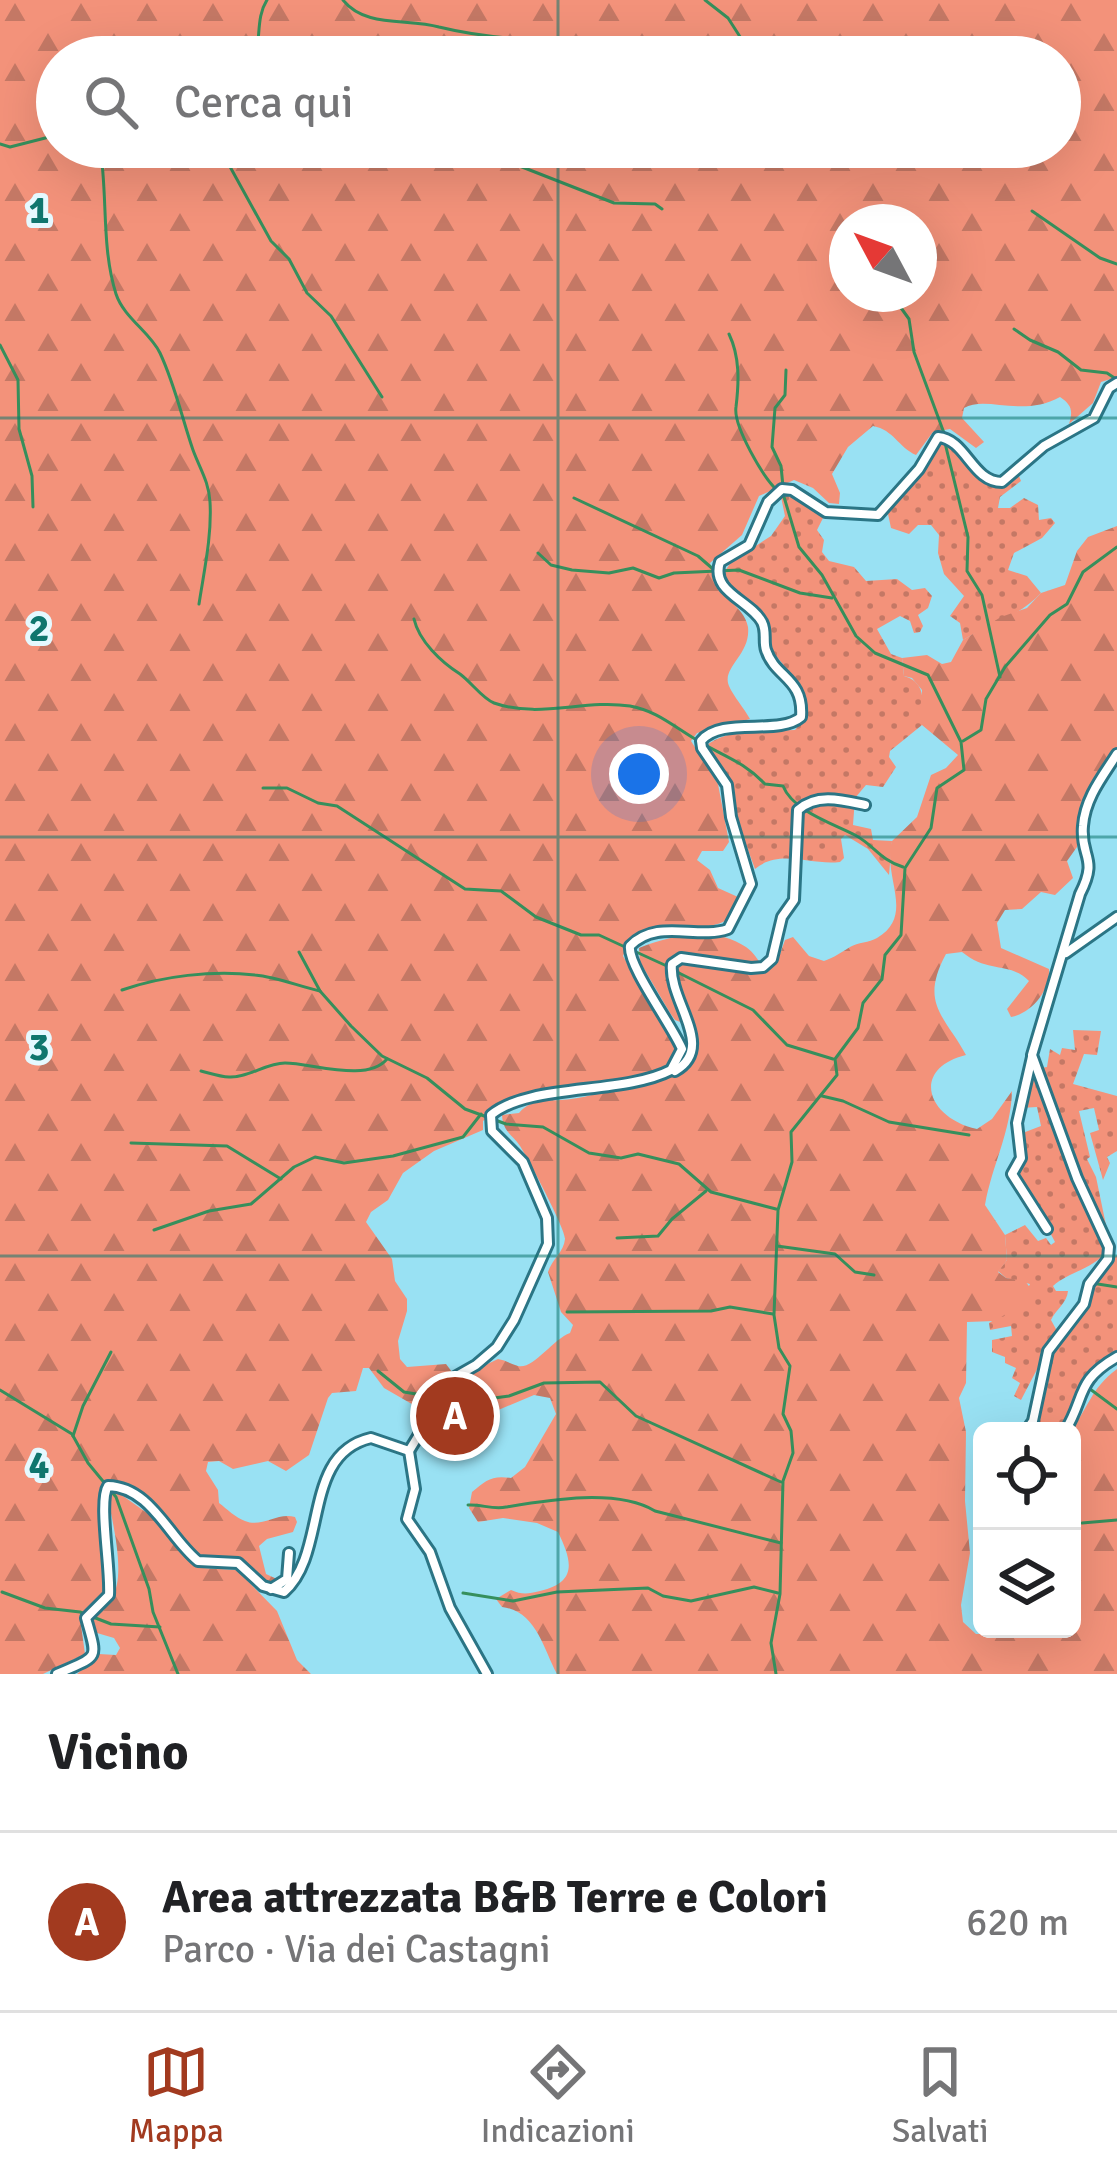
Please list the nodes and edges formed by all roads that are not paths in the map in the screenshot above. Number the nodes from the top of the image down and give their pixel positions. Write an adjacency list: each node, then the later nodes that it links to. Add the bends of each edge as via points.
1 (1117, 383): 7 (street, via 1094,418 1002,482 987,479 951,440 938,437 878,515 826,512 782,490 749,545 720,562 720,581 760,619 766,652 794,684 801,712 789,725 702,738 727,785 751,884 724,931 674,929 630,946 632,965 682,1049)
2 (1117, 754): 5 (street, via 1082,828 1091,865)
3 (865, 805): 7 (street, via 831,799 798,810 794,900 768,963 672,964 694,1050 681,1068)
4 (1117, 916): 5 (street)
5 (1065, 954): 6 (street)
6 (1032, 1055): 8 (street, via 1017,1124 1021,1158 1012,1174); 10 (street, via 1109,1247 1084,1304 1048,1351)
7 (662, 1075): 12 (street, via 537,1098 491,1115 493,1131 524,1162 547,1218 548,1244 506,1334 487,1357 432,1390)
8 (1047, 1229)
9 (1117, 1357): 11 (street, via 1080,1390)
10 (1032, 1422)
11 (1068, 1422)
12 (409, 1451): 14 (street, via 371,1438 342,1452 328,1475 305,1563 284,1592); 16 (street, via 415,1489 407,1520)
13 (289, 1553): 14 (street, via 287,1580)
14 (270, 1589): 15 (street, via 238,1563 198,1561 157,1513 108,1486 101,1502 109,1595 86,1618 95,1652)
15 (57, 1674)
16 (488, 1674)

